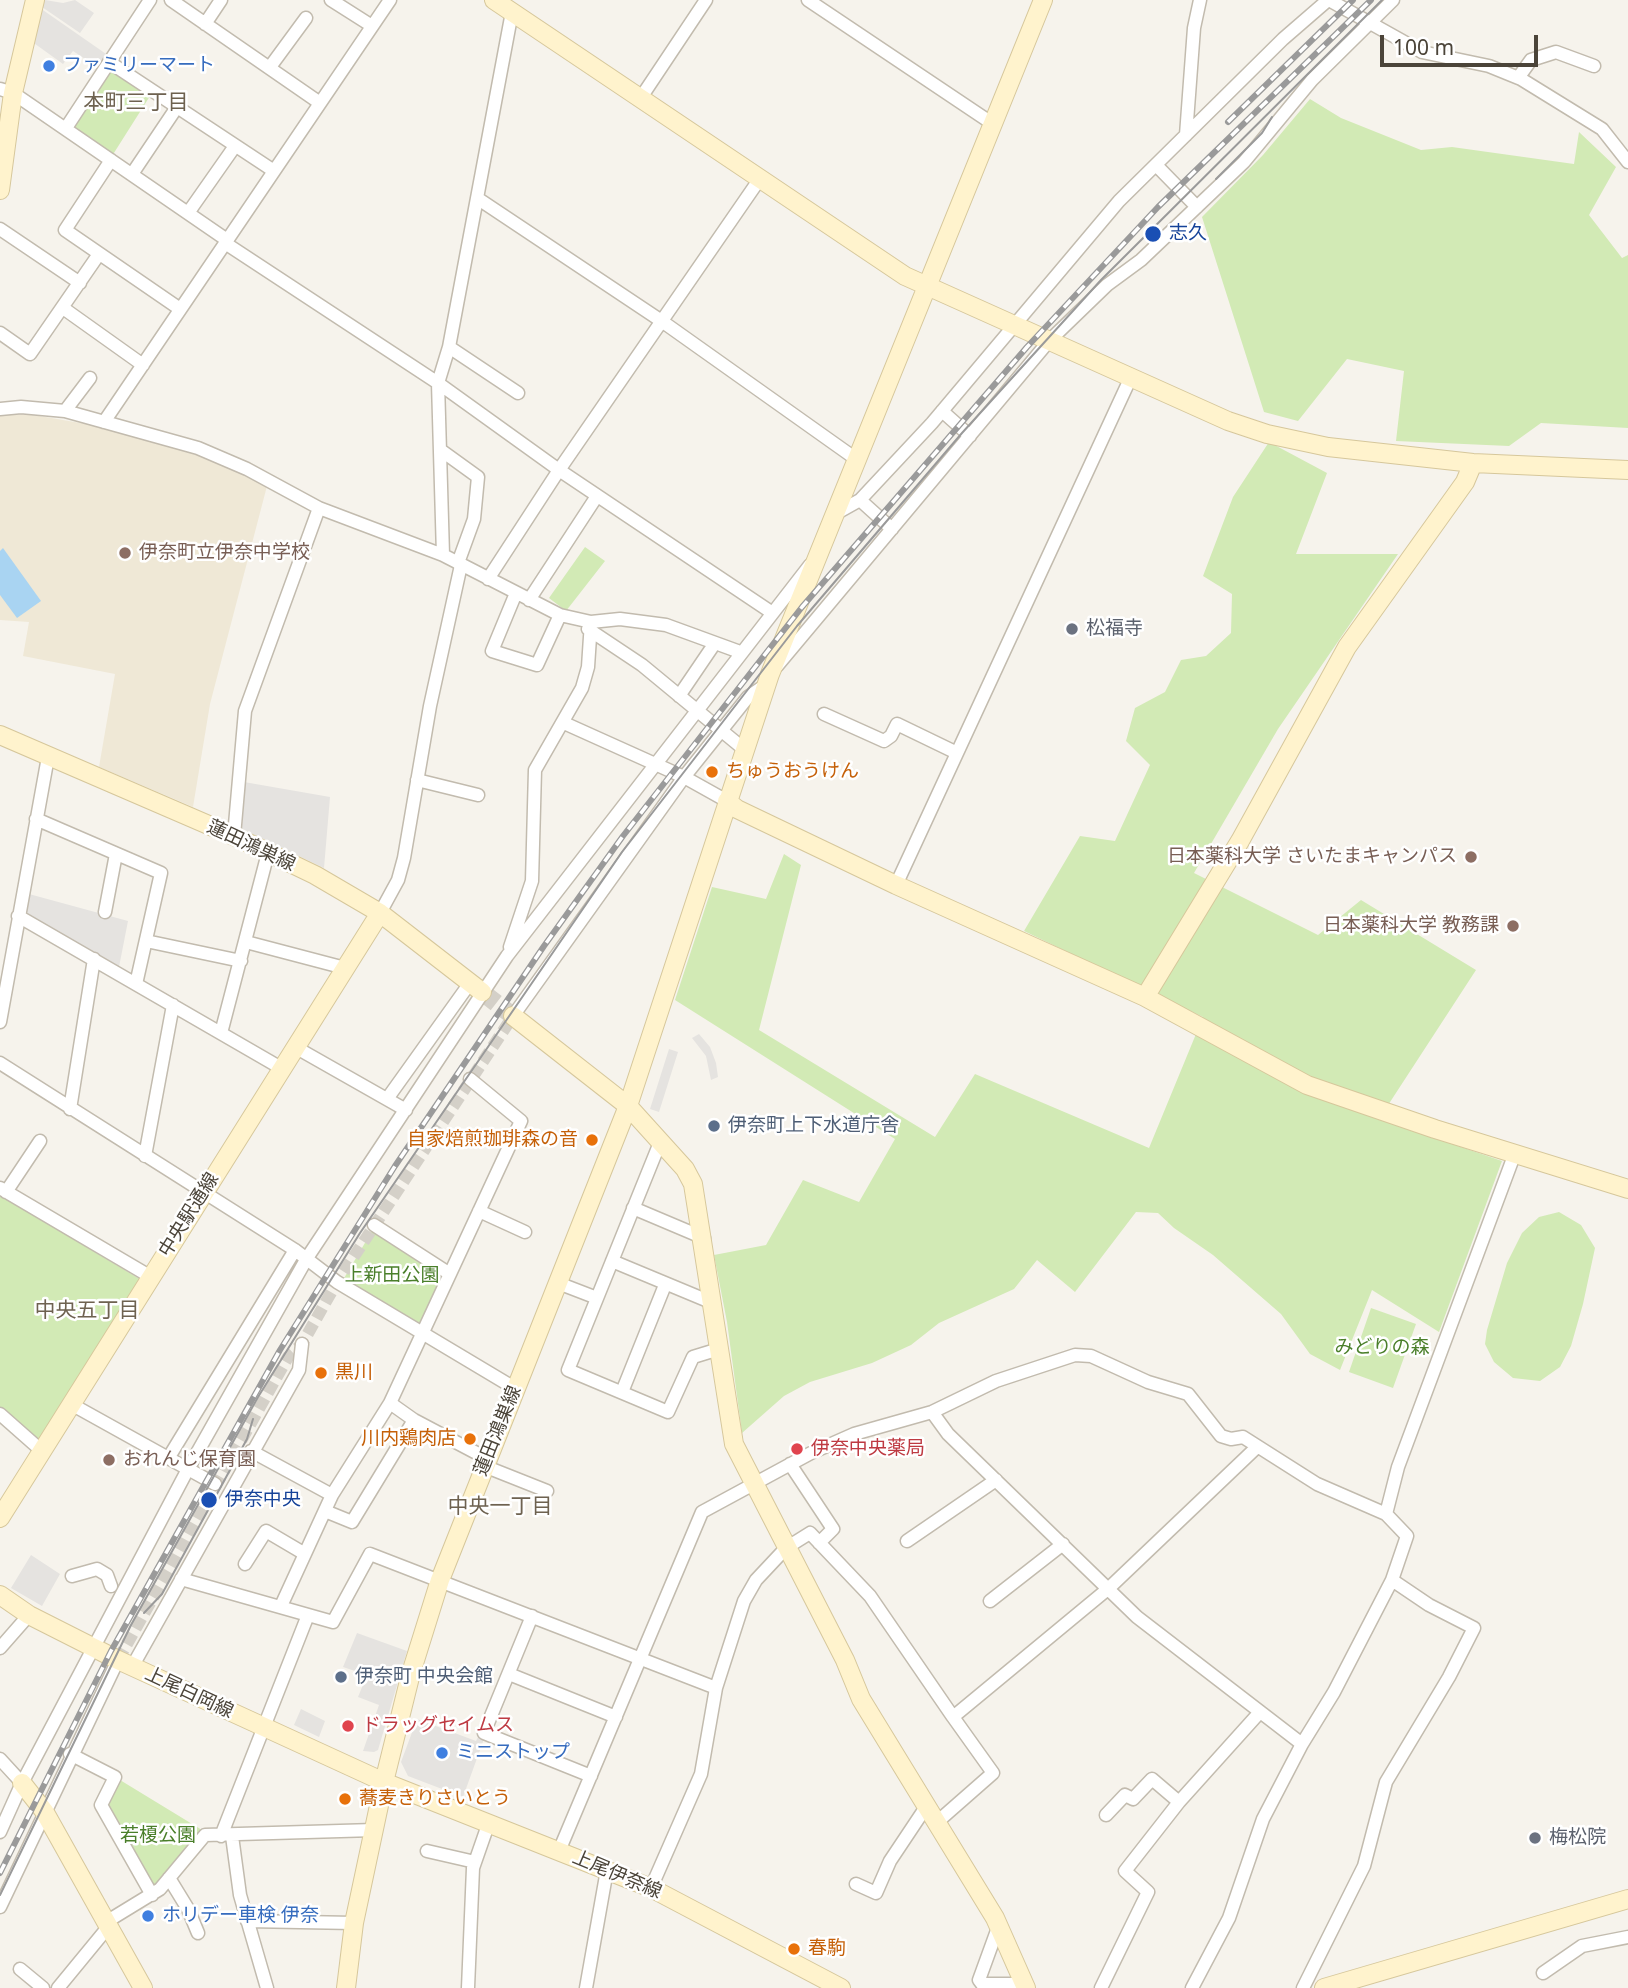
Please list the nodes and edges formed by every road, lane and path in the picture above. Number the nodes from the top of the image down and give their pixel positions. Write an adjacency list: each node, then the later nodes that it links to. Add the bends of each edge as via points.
1 (35, 0): 23 (street)
2 (150, 0): 19 (street)
3 (172, 0): 16 (street)
4 (221, 0): 16 (street)
5 (331, 0): 18 (street)
6 (390, 0): 18 (street)
7 (494, 0): 14 (street)
8 (706, 0): 24 (street)
9 (808, 0): 27 (street)
10 (1044, 0): 27 (street, 蓮田鴻巣線)
11 (1200, 0): 29 (street)
12 (1329, 0): 17 (street); 29 (street)
13 (1393, 0): 17 (street)
14 (512, 12): 24 (street); 39 (street)
15 (306, 18): 21 (street)
16 (205, 23): 21 (street)
17 (1367, 23): 22 (street, via 1422,52 1489,66); 40 (street, via 1244,162)
18 (372, 26): 25 (street)
19 (108, 62): 26 (street); 28 (street)
20 (1594, 66): 22 (street, via 1556,52 1531,60)
21 (270, 67): 25 (street)
22 (1518, 78): 33 (street, via 1602,129)
23 (7, 91): 28 (street); 30 (street)
24 (640, 99): 37 (street)
25 (320, 103): 35 (street)
26 (177, 107): 31 (street); 36 (street)
27 (993, 124): 46 (street, 蓮田鴻巣線)
28 (66, 128): 32 (street)
29 (1186, 135): 34 (street)
30 (4, 136): 38 (street)
31 (235, 146): 35 (street); 41 (street)
32 (111, 160): 36 (street); 44 (street, via 65,230)
33 (1628, 162)
34 (1156, 164): 40 (street); 50 (street, via 1119,201)
35 (274, 171): 43 (street)
36 (132, 174): 41 (street)
37 (759, 180): 46 (street); 49 (street)
38 (0, 190)
39 (477, 198): 49 (street); 53 (street)
40 (1197, 207): 52 (street)
41 (188, 213): 43 (street)
42 (0, 229): 45 (street)
43 (226, 242): 48 (street); 57 (street)
44 (99, 254): 45 (street); 48 (street)
45 (80, 283): 47 (street)
46 (926, 287): 50 (street); 65 (street, 蓮田鴻巣線)
47 (63, 308): 51 (street, via 30,354); 54 (street)
48 (180, 309): 54 (street)
49 (663, 322): 65 (street); 67 (street)
50 (1015, 326): 52 (street); 61 (street)
51 (0, 333)
52 (1049, 341): 55 (street); 63 (street)
53 (449, 347): 57 (street); 58 (street)
54 (143, 365): 62 (street)
55 (1131, 377): 66 (street, via 1228,421 1297,442); 93 (street)
56 (90, 378): 60 (street)
57 (438, 383): 64 (street); 67 (street)
58 (518, 393)
59 (0, 409): 60 (street)
60 (65, 411): 62 (street)
61 (942, 411): 63 (street); 70 (street)
62 (104, 422): 71 (street, via 198,448)
63 (970, 436): 73 (street)
64 (442, 451): 75 (street); 76 (street, via 478,477 474,519)
65 (856, 459): 72 (street, 蓮田鴻巣線)
66 (1473, 463): 68 (street); 116 (street, via 1465,482 1347,647 1240,841)
67 (559, 470): 69 (street); 77 (street)
68 (1628, 470)
69 (597, 496): 79 (street); 80 (street)
70 (860, 500): 72 (street); 73 (street)
71 (319, 508): 75 (street); 101 (street, via 244,711)
72 (835, 514): 74 (street, 蓮田鴻巣線)
73 (892, 529): 85 (street)
74 (820, 551): 80 (street); 85 (street, 蓮田鴻巣線)
75 (443, 555): 76 (street)
76 (460, 564): 77 (street); 97 (street)
77 (488, 579): 78 (street)
78 (516, 593): 79 (street); 81 (street, via 492,651 537,665)
79 (529, 600): 81 (street)
80 (771, 612): 84 (street)
81 (560, 615): 82 (street)
82 (592, 627): 83 (street, via 620,618 666,625); 86 (street); 89 (street, via 582,688)
83 (715, 643): 84 (street); 86 (street)
84 (740, 652): 87 (street)
85 (769, 679): 90 (street); 92 (street, 蓮田鴻巣線)
86 (679, 696): 87 (street)
87 (695, 710): 90 (street); 95 (street)
88 (824, 713): 93 (street, via 884,741 897,724)
89 (564, 723): 95 (street); 110 (street, via 535,770 532,881)
90 (721, 731): 92 (street); 96 (street)
91 (0, 735): 94 (street, 蓮田鴻巣線)
92 (745, 750): 99 (street, 蓮田鴻巣線)
93 (957, 752): 104 (street)
94 (48, 757): 100 (street); 101 (street, 蓮田鴻巣線)
95 (654, 764): 96 (street); 110 (street)
96 (684, 777): 99 (street); 118 (street)
97 (417, 780): 98 (street); 106 (street, via 398,880)
98 (478, 795)
99 (727, 801): 104 (street); 126 (street, 蓮田鴻巣線)
100 (36, 819): 103 (street); 107 (street)
101 (234, 836): 102 (street, 蓮田鴻巣線)
102 (268, 853): 106 (street, 蓮田鴻巣線); 109 (street)
103 (116, 854): 105 (street); 108 (street, via 161,873)
104 (896, 885): 116 (street)
105 (105, 912)
106 (380, 913): 113 (street, 中央駅通線); 115 (street, 蓮田鴻巣線)
107 (18, 916): 111 (street); 119 (street)
108 (146, 941): 112 (street); 114 (street)
109 (246, 942): 112 (street); 113 (street)
110 (507, 956): 115 (street)
111 (94, 959): 114 (street); 127 (street)
112 (241, 961): 120 (street)
113 (345, 968): 121 (street, 中央駅通線)
114 (136, 984): 117 (street)
115 (476, 987): 125 (street); 128 (street)
116 (1145, 996): 131 (street, via 1307,1085)
117 (173, 1005): 120 (street); 132 (street)
118 (513, 1016): 126 (street)
119 (0, 1022)
120 (221, 1032): 123 (street)
121 (295, 1047): 123 (street, 中央駅通線); 125 (street)
122 (0, 1063): 127 (street)
123 (281, 1068): 135 (street, 中央駅通線)
124 (470, 1079): 137 (street, via 521,1121)
125 (387, 1099): 128 (street)
126 (628, 1106): 129 (street); 146 (street, 蓮田鴻巣線)
127 (70, 1109): 132 (street)
128 (406, 1110): 142 (street)
129 (660, 1140): 136 (street); 140 (street, via 693,1184)
130 (40, 1141): 134 (street)
131 (1515, 1153): 133 (street); 173 (street, via 1398,1467)
132 (145, 1156): 135 (street)
133 (1628, 1189)
134 (3, 1190): 145 (street)
135 (204, 1192): 141 (street); 145 (street, 中央駅通線)
136 (633, 1208): 140 (street); 143 (street)
137 (479, 1211): 139 (street); 144 (street)
138 (374, 1225): 144 (street)
139 (525, 1232)
140 (704, 1238): 149 (street)
141 (295, 1250): 142 (street); 163 (street)
142 (307, 1258): 150 (street, via 337,1282); 166 (street)
143 (612, 1261): 147 (street); 148 (street)
144 (450, 1274): 150 (street)
145 (151, 1277): 156 (street, 中央駅通線)
146 (558, 1283): 148 (street); 153 (street, 蓮田鴻巣線)
147 (665, 1285): 149 (street); 154 (street)
148 (597, 1298): 154 (street, via 568,1370)
149 (713, 1303): 152 (street)
150 (424, 1332): 153 (street); 155 (street)
151 (302, 1343): 162 (street, via 299,1370)
152 (719, 1349): 154 (street, via 693,1357 668,1412); 169 (street, via 734,1444)
153 (516, 1388): 164 (street, 蓮田鴻巣線)
154 (622, 1392)
155 (390, 1403): 159 (street); 171 (street)
156 (71, 1404): 161 (street, 中央駅通線); 163 (street)
157 (932, 1412): 160 (street, via 996,1381 1075,1355 1091,1356 1188,1394 1221,1436 1243,1437); 165 (street, via 853,1434); 167 (street)
158 (0, 1414): 161 (street)
159 (414, 1420): 164 (street); 172 (street, via 352,1522)
160 (1257, 1447): 173 (street, via 1317,1484); 186 (street)
161 (43, 1451): 174 (street, 中央駅通線)
162 (251, 1451): 171 (street); 182 (street)
163 (169, 1457): 166 (street)
164 (485, 1462): 170 (street); 183 (street, 蓮田鴻巣線)
165 (790, 1464): 169 (street); 176 (street, via 833,1529)
166 (188, 1469): 168 (street); 194 (street)
167 (996, 1480): 175 (street); 177 (street)
168 (215, 1484)
169 (753, 1485): 178 (street); 195 (street, via 697,1519)
170 (547, 1491)
171 (332, 1495): 172 (street)
172 (325, 1511): 179 (street)
173 (1386, 1514): 184 (street, via 1407,1536)
174 (0, 1518)
175 (906, 1541)
176 (820, 1543): 178 (street, via 810,1533); 201 (street, via 870,1596)
177 (1063, 1544): 186 (street); 188 (street)
178 (786, 1548): 198 (street, via 756,1580 744,1601); 211 (street, via 861,1699)
179 (305, 1554): 180 (street, via 266,1531); 189 (street)
180 (245, 1564)
181 (72, 1576): 185 (street, via 97,1569)
182 (181, 1579): 189 (street); 196 (street)
183 (440, 1580): 191 (street, via 370,1554 333,1622); 192 (street); 208 (street, 蓮田鴻巣線)
184 (1392, 1580): 203 (street); 250 (street, via 1474,1628 1386,1782 1364,1866)
185 (111, 1586)
186 (1109, 1588): 199 (street, via 1137,1617); 201 (street)
187 (0, 1595): 190 (street, 上尾白岡線)
188 (990, 1601)
189 (281, 1606): 191 (street)
190 (29, 1615): 193 (street); 194 (street, 上尾白岡線)
191 (308, 1615): 202 (street)
192 (532, 1616): 195 (street); 197 (street)
193 (0, 1648)
194 (93, 1648): 196 (street, 上尾白岡線); 209 (street)
195 (642, 1658): 198 (street); 200 (street)
196 (125, 1664): 202 (street, 上尾白岡線); 204 (street)
197 (509, 1674): 200 (street); 206 (street, via 484,1733)
198 (716, 1688): 225 (street, via 701,1774)
199 (1260, 1712): 203 (street); 210 (street)
200 (616, 1717): 206 (street)
201 (953, 1717): 214 (street, via 993,1773)
202 (264, 1727): 208 (street, 上尾白岡線); 218 (street)
203 (1302, 1744): 249 (street, via 1263,1819 1224,1930)
204 (71, 1754): 212 (street); 226 (street, via 115,1777 101,1805)
205 (3, 1762): 207 (street); 209 (street)
206 (591, 1776): 220 (street)
207 (0, 1778)
208 (384, 1782): 215 (street, 上尾伊奈線); 216 (street, 蓮田鴻巣線)
209 (22, 1783): 212 (street); 217 (street)
210 (1179, 1802): 213 (street, via 1152,1779 1133,1799 1125,1796); 240 (street, via 1125,1871 1148,1892)
211 (926, 1807): 214 (street); 224 (street, via 890,1861 876,1893)
212 (44, 1811): 228 (street); 231 (street)
213 (1106, 1815)
214 (936, 1823): 232 (street)
215 (488, 1825): 220 (street, 上尾伊奈線); 221 (street)
216 (374, 1830): 218 (street); 230 (street, 蓮田鴻巣線)
217 (0, 1832)
218 (227, 1836): 223 (street, via 205,1835); 229 (street)
219 (427, 1851): 221 (street)
220 (559, 1851): 222 (street, 上尾伊奈線)
221 (475, 1862): 238 (street)
222 (607, 1870): 225 (street, 上尾伊奈線); 247 (street)
223 (169, 1878): 226 (street); 233 (street)
224 (856, 1884)
225 (651, 1888): 248 (street, 上尾伊奈線)
226 (152, 1895): 231 (street)
227 (1628, 1899): 237 (street)
228 (0, 1907)
229 (247, 1921): 230 (street); 244 (street)
230 (354, 1923): 245 (street, 蓮田鴻巣線)
231 (107, 1924): 242 (street); 243 (street)
232 (999, 1925): 239 (street); 239 (street, via 979,1980 982,1984)
233 (198, 1933)
234 (1628, 1937): 236 (street, via 1582,1946)
235 (19, 1969): 241 (street)
236 (1543, 1973)
237 (1372, 1981): 251 (street)
238 (468, 1986): 246 (street)
239 (1024, 1986)
240 (1106, 1987)
241 (43, 1988)
242 (58, 1988)
243 (143, 1988)
244 (267, 1988)
245 (346, 1988)
246 (482, 1988)
247 (586, 1988)
248 (841, 1988)
249 (1192, 1988)
250 (1303, 1988)
251 (1324, 1988)

